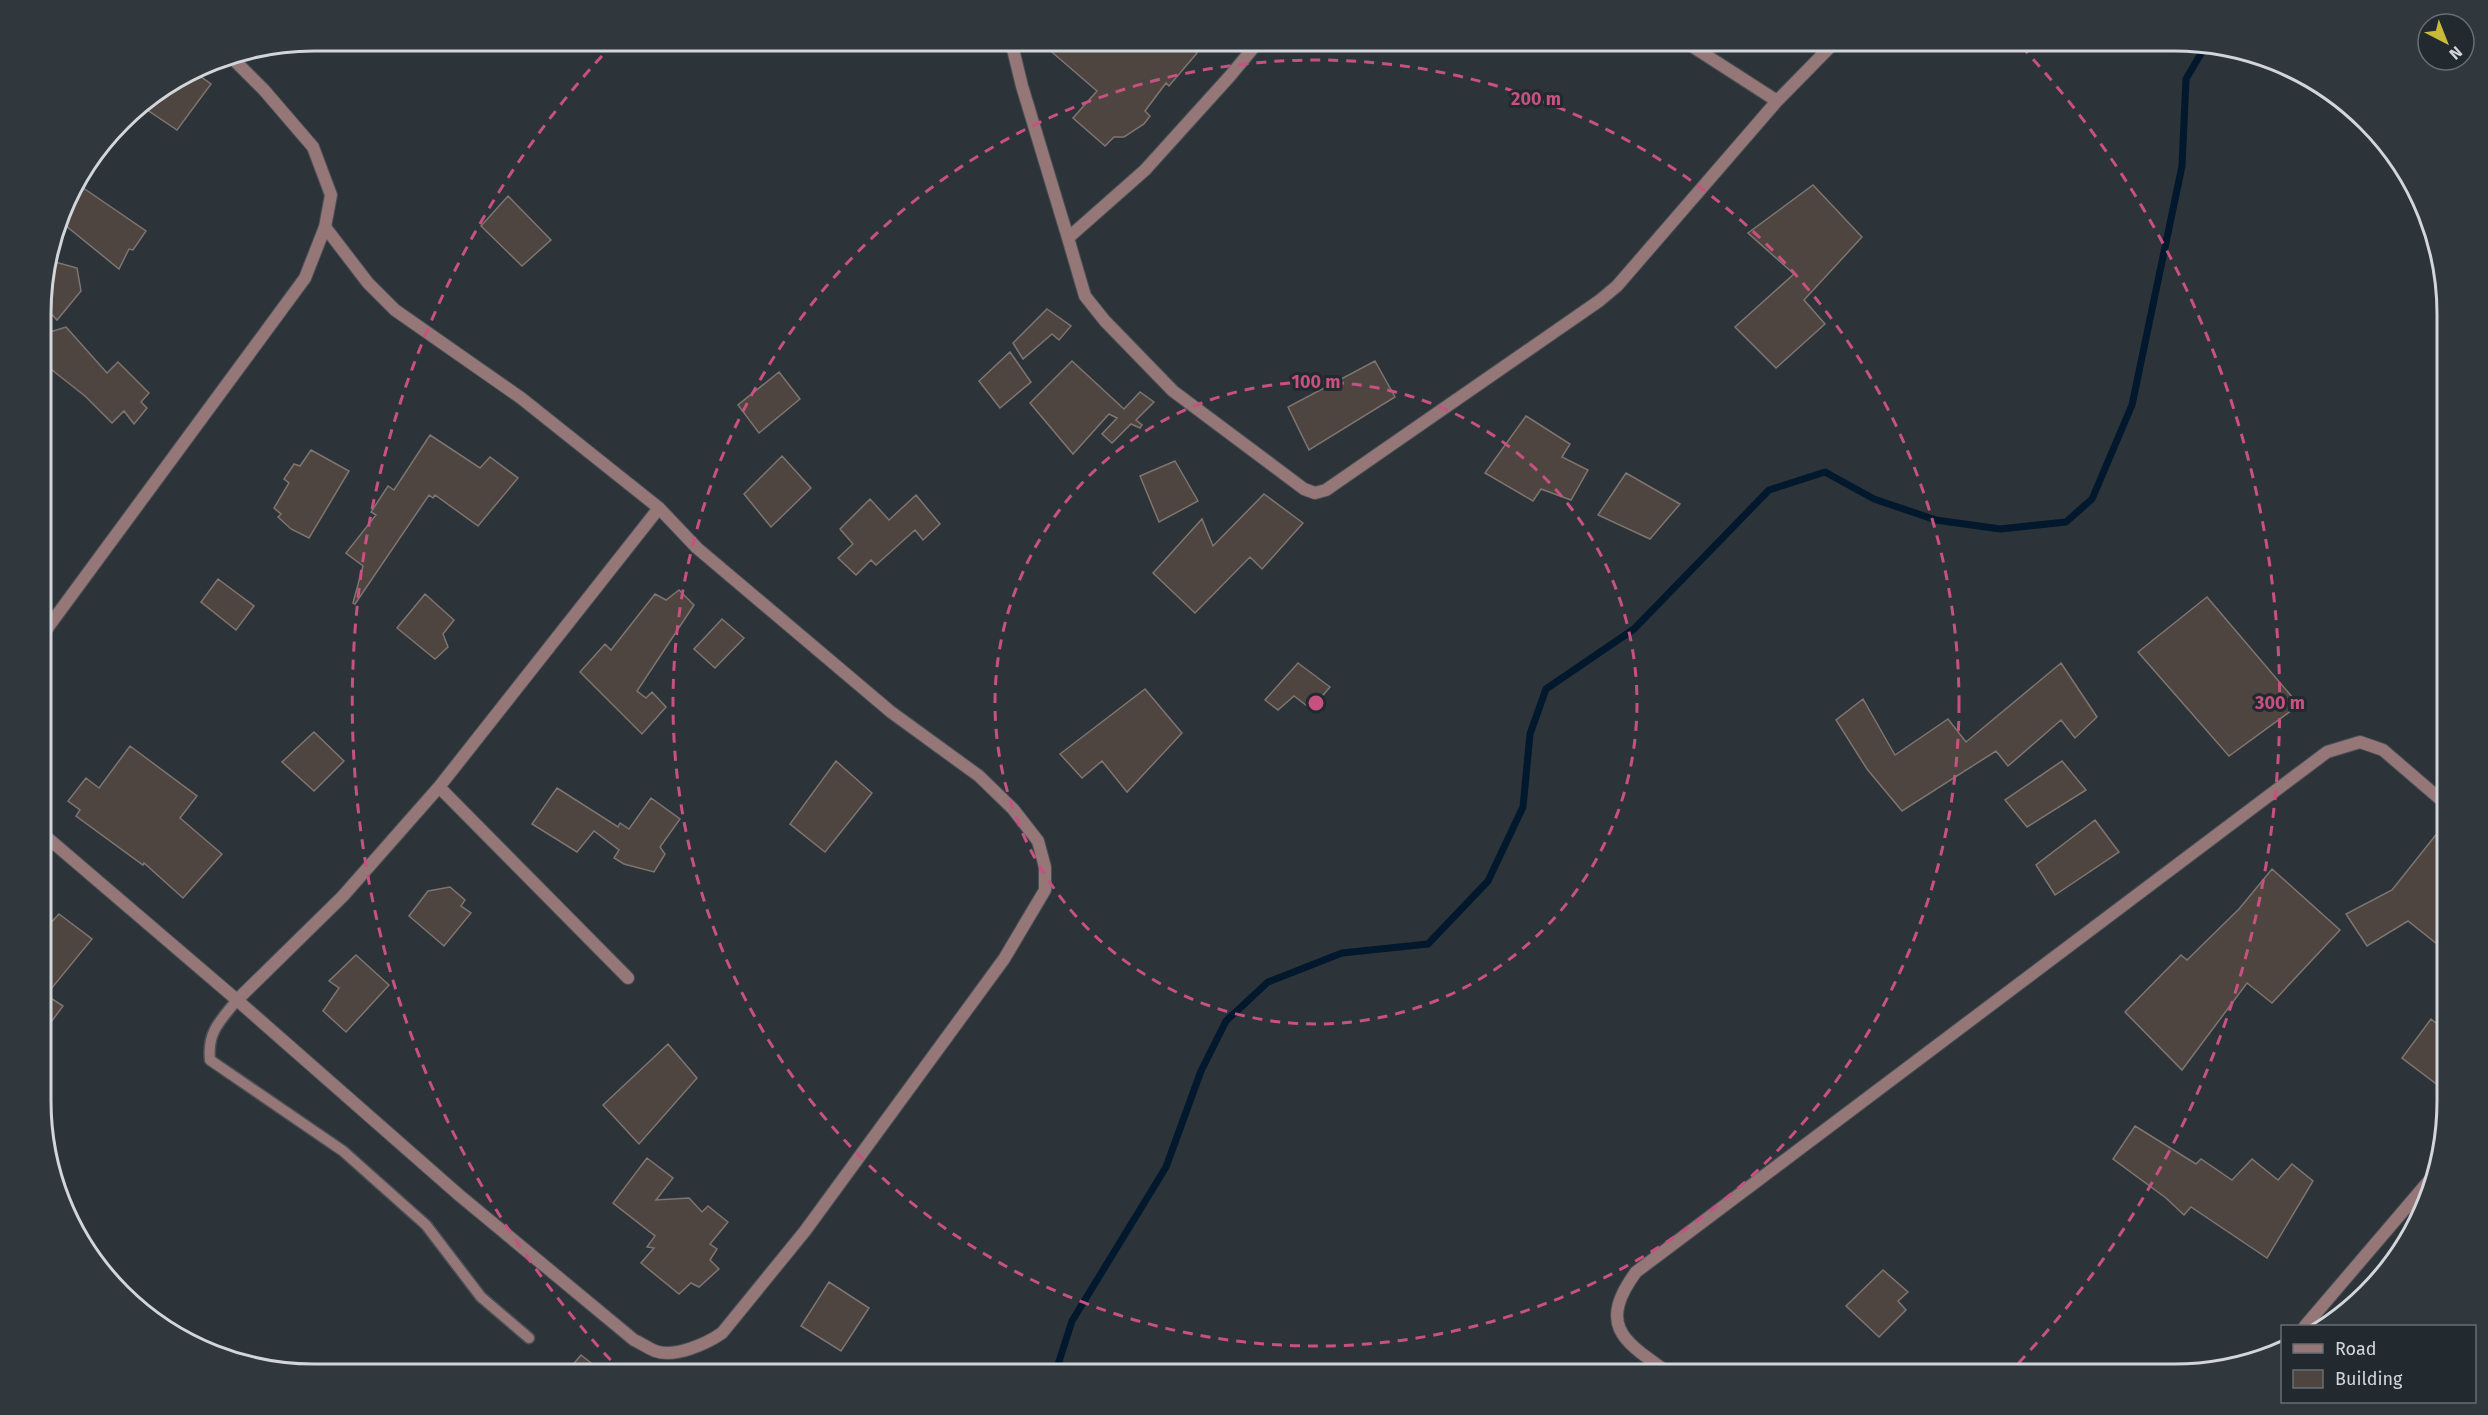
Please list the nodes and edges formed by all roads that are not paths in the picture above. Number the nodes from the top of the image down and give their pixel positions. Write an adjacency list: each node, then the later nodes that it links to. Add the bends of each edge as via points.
1 (1014, 51): 8 (street)
2 (1250, 51): 8 (street, via 1145,170)
3 (1701, 51): 6 (street)
4 (1825, 51): 6 (street)
5 (237, 63): 7 (street, via 313,147 331,195)
6 (1777, 101): 8 (street, via 1633,268 1599,301 1326,490 1304,489 1173,391 1085,296)
7 (326, 226): 9 (street, via 368,283 395,310 521,398); 10 (street, via 305,278)
8 (1068, 238)
9 (659, 508): 11 (street); 15 (street, via 697,548 891,712 979,776 1038,841 1045,867 1045,890 1004,959 805,1232 722,1333 707,1344 682,1351 658,1352 634,1340 459,1195)
10 (51, 623)
11 (439, 787): 14 (street); 15 (street, via 343,896)
12 (2437, 796): 19 (street, via 2383,750 2360,742 2327,752 1636,1272 1622,1292 1616,1315 1630,1345)
13 (51, 841): 15 (street)
14 (628, 978)
15 (237, 1000): 18 (lane, via 208,1043 210,1060 343,1151 426,1225 481,1298)
16 (2422, 1189): 17 (street)
17 (2306, 1325)
18 (529, 1338)
19 (1656, 1364)

